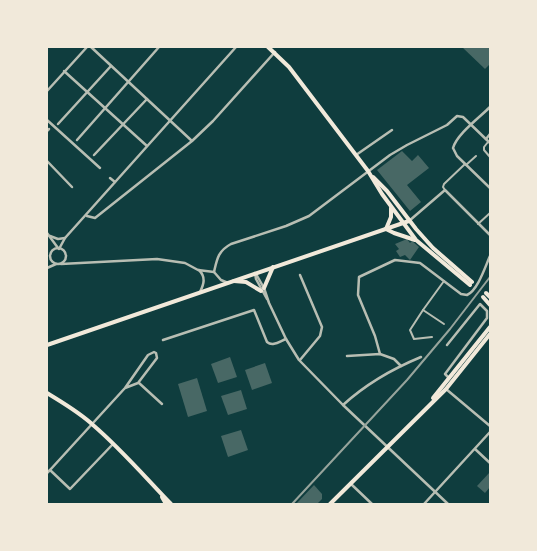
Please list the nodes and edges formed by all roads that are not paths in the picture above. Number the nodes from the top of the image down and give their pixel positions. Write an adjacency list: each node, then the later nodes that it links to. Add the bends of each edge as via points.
1 (87, 47): 8 (street)
2 (91, 47): 7 (street)
3 (159, 47): 9 (street)
4 (236, 47): 16 (street)
5 (268, 47): 6 (main road)
6 (275, 52): 23 (street); 27 (main road)
7 (111, 66): 9 (street); 11 (street)
8 (64, 71): 10 (street); 11 (street)
9 (128, 82): 12 (street); 14 (street)
10 (47, 91)
11 (87, 92): 14 (street); 17 (street)
12 (147, 99): 16 (street); 18 (street)
13 (490, 107): 19 (street)
14 (105, 108): 18 (street); 22 (street)
15 (47, 120): 32 (street)
16 (170, 120): 23 (street); 25 (street)
17 (58, 124)
18 (123, 124): 25 (street); 26 (street)
19 (470, 125): 24 (street); 31 (street, via 454,143 453,148); 33 (street, via 463,117 457,116 447,125 407,145)
20 (392, 130): 27 (street)
21 (490, 134): 24 (street)
22 (77, 140)
23 (192, 141): 41 (street, via 95,218)
24 (488, 141): 29 (street, via 484,150)
25 (147, 146): 35 (street)
26 (94, 155)
27 (356, 155): 33 (main road)
28 (476, 156): 31 (street)
29 (490, 157)
30 (47, 161): 36 (street)
31 (466, 165): 37 (street); 38 (street, via 444,184)
32 (100, 168)
33 (368, 171): 39 (main road); 42 (main road); 60 (street, via 309,216 224,248 218,254)
34 (110, 178): 35 (street)
35 (115, 182): 41 (street)
36 (72, 187)
37 (490, 188)
38 (445, 190): 42 (street); 44 (street)
39 (391, 207): 43 (main road); 45 (main road, via 391,217)
40 (490, 213): 44 (street)
41 (87, 216): 49 (street)
42 (409, 220): 43 (main road); 50 (main road, via 433,248 471,284)
43 (403, 223): 45 (main road); 50 (main road)
44 (478, 224): 47 (street)
45 (386, 228): 50 (main road); 57 (main road)
46 (47, 233): 48 (street)
47 (490, 235)
48 (50, 236): 49 (street); 51 (street)
49 (65, 238): 51 (street)
50 (416, 240)
51 (59, 248): 52 (street); 56 (street, via 66,256)
52 (50, 254): 54 (street); 55 (street, via 50,259)
53 (490, 256): 64 (street, via 481,278 471,293 461,294)
54 (47, 258)
55 (56, 264): 56 (street); 58 (street)
56 (61, 264): 59 (street, via 157,259 185,263)
57 (273, 267): 61 (main road); 66 (main road)
58 (47, 268)
59 (198, 270): 60 (street); 67 (street, via 204,276)
60 (214, 272): 65 (street)
61 (256, 273): 63 (main road); 66 (street)
62 (300, 275): 84 (street, via 322,327 320,336)
63 (234, 281): 65 (main road); 66 (main road, via 246,282)
64 (444, 281): 70 (street); 81 (street, via 420,263 395,260 359,277 358,295)
65 (228, 283): 67 (main road)
66 (263, 289): 75 (street)
67 (200, 292): 77 (main road)
68 (490, 297): 69 (main road, via 484,295)
69 (490, 305)
70 (423, 310): 71 (street); 74 (street, via 410,330 414,339)
71 (444, 324)
72 (490, 327): 86 (main road)
73 (490, 334): 89 (main road)
74 (432, 337)
75 (286, 339): 76 (street, via 273,344 267,342 254,310); 84 (street)
76 (163, 340)
77 (55, 343): 78 (main road); 80 (main road)
78 (47, 345)
79 (447, 345): 86 (street, via 480,304 487,311 487,318 445,374)
80 (47, 348)
81 (380, 354): 82 (street); 85 (street, via 394,358)
82 (347, 356)
83 (421, 357): 85 (street)
84 (300, 360): 93 (street)
85 (401, 366): 93 (street, via 374,380)
86 (449, 378): 92 (main road)
87 (138, 383): 88 (street); 88 (street, via 157,358 156,353 148,355); 91 (street)
88 (126, 388): 94 (street)
89 (446, 389): 92 (main road); 95 (street)
90 (47, 393): 94 (main road)
91 (162, 404)
92 (430, 404): 98 (main road)
93 (343, 405): 98 (street)
94 (93, 425): 97 (main road); 101 (street)
95 (490, 426)
96 (490, 432): 99 (street)
97 (113, 444): 101 (street, via 70,489); 105 (main road)
98 (387, 447): 103 (main road); 104 (street)
99 (475, 449): 100 (street); 104 (street)
100 (490, 463)
101 (50, 470): 102 (street)
102 (47, 473)
103 (350, 484): 108 (main road); 109 (street)
104 (435, 492): 110 (street); 111 (street)
105 (160, 493): 106 (main road); 107 (main road)
106 (164, 503)
107 (170, 504)
108 (330, 504)
109 (372, 504)
110 (424, 504)
111 (448, 504)

